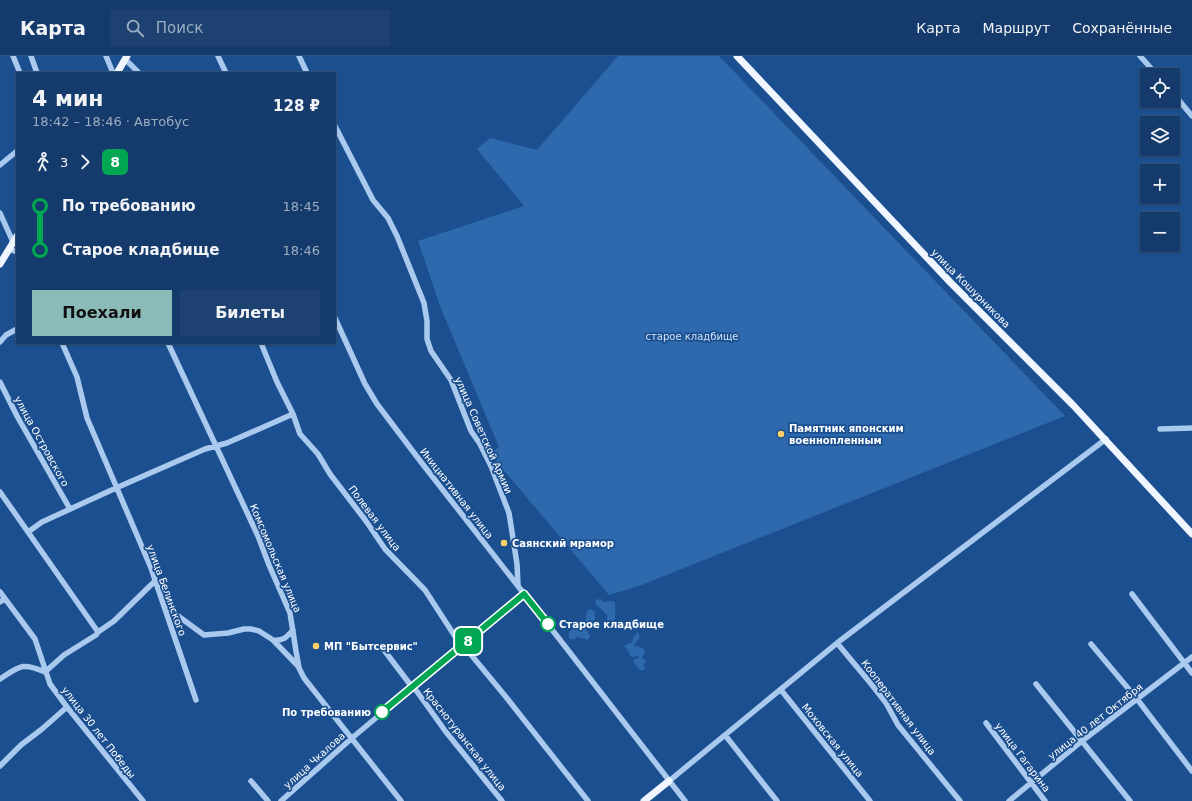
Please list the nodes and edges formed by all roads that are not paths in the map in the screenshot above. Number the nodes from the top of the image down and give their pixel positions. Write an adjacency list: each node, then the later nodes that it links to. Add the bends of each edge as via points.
1 (13, 56): 10 (street)
2 (31, 56): 11 (street)
3 (106, 56): 12 (street)
4 (218, 56): 15 (street)
5 (299, 56): 16 (street)
6 (737, 56): 37 (main road, улица Кошурникова, via 951,283)
7 (1140, 56): 9 (street)
8 (126, 58): 13 (main road); 14 (street)
9 (1151, 68)
10 (20, 72)
11 (37, 72)
12 (113, 72)
13 (118, 72)
14 (138, 72)
15 (226, 72)
16 (307, 72)
17 (1180, 101): 18 (street)
18 (1192, 116)
19 (336, 128): 45 (street, улица Советской Армии, via 373,200 388,218 397,236 424,303 427,339 431,351 451,380 471,431 491,466 509,513)
20 (16, 152): 21 (street)
21 (0, 165)
22 (0, 213): 23 (street)
23 (15, 239): 24 (main road)
24 (9, 249): 25 (street); 26 (main road)
25 (16, 252)
26 (0, 264)
27 (336, 320): 45 (street, Инициативная улица, via 377,404)
28 (16, 330): 29 (street)
29 (0, 342)
30 (62, 344): 39 (street, улица Белинского, via 77,377 87,418)
31 (168, 344): 38 (street, Комсомольская улица)
32 (261, 344): 34 (street, Полевая улица)
33 (0, 382): 41 (street, улица Островского)
34 (293, 414): 38 (street); 56 (street, Полевая улица, via 300,434 318,454 385,549 425,590)
35 (1192, 428): 36 (street)
36 (1160, 429)
37 (1106, 440): 43 (main road, улица Кошурникова); 54 (street)
38 (216, 445): 39 (street); 51 (street, Комсомольская улица, via 258,536 290,613)
39 (116, 488): 41 (street); 44 (street, улица Белинского)
40 (0, 492): 42 (street)
41 (70, 509): 42 (street, via 42,522)
42 (28, 532): 52 (street)
43 (1192, 534)
44 (155, 581): 49 (street, улица Белинского); 52 (street, via 114,621)
45 (518, 586): 47 (street, Инициативная улица)
46 (0, 592): 50 (street, улица 30 лет Победы)
47 (524, 594): 56 (street, улица Чкалова); 77 (street, Инициативная улица)
48 (1132, 594): 59 (street)
49 (162, 598): 53 (street, via 174,613 204,635 251,629); 67 (street, улица Белинского)
50 (3, 601): 61 (street, улица 30 лет Победы, via 35,639)
51 (294, 630): 53 (street, via 285,638); 60 (street, Комсомольская улица)
52 (98, 632): 61 (street, via 64,655)
53 (272, 640): 60 (street)
54 (837, 643): 66 (street); 89 (street, Кооперативная улица, via 886,703 898,725)
55 (1091, 644): 68 (street)
56 (463, 645): 65 (street, улица Чкалова); 84 (street, Полевая улица)
57 (384, 650): 65 (street, Краснотуранская улица)
58 (1192, 658): 59 (street, улица 40 лет Октября)
59 (1184, 664): 62 (street); 68 (street, улица 40 лет Октября)
60 (299, 668): 72 (street, Комсомольская улица, via 304,678)
61 (45, 672): 63 (street, via 31,666 20,666); 69 (street, улица 30 лет Победы, via 50,684)
62 (1192, 673)
63 (0, 679)
64 (1036, 684): 73 (street)
65 (413, 686): 72 (street, улица Чкалова); 83 (street, Краснотуранская улица, via 446,732)
66 (781, 690): 71 (street); 88 (street, Моховская улица)
67 (196, 700)
68 (1136, 700): 73 (street, улица 40 лет Октября); 75 (street)
69 (67, 707): 74 (street); 79 (street, улица 30 лет Победы)
70 (986, 723): 78 (street, улица Гагарина)
71 (725, 735): 77 (street); 87 (street)
72 (352, 738): 81 (street, улица Чкалова); 82 (street, Комсомольская улица)
73 (1082, 741): 78 (street, улица 40 лет Октября); 92 (street)
74 (0, 766)
75 (1192, 771)
76 (251, 781): 80 (street)
77 (669, 781): 85 (main road); 86 (street, Инициативная улица)
78 (1031, 784): 90 (street, улица 40 лет Октября); 91 (street, улица Гагарина)
79 (143, 801)
80 (268, 801)
81 (282, 801)
82 (401, 801)
83 (502, 801)
84 (588, 801)
85 (644, 801)
86 (685, 801)
87 (777, 801)
88 (870, 801)
89 (960, 801)
90 (1009, 801)
91 (1045, 801)
92 (1130, 801)

